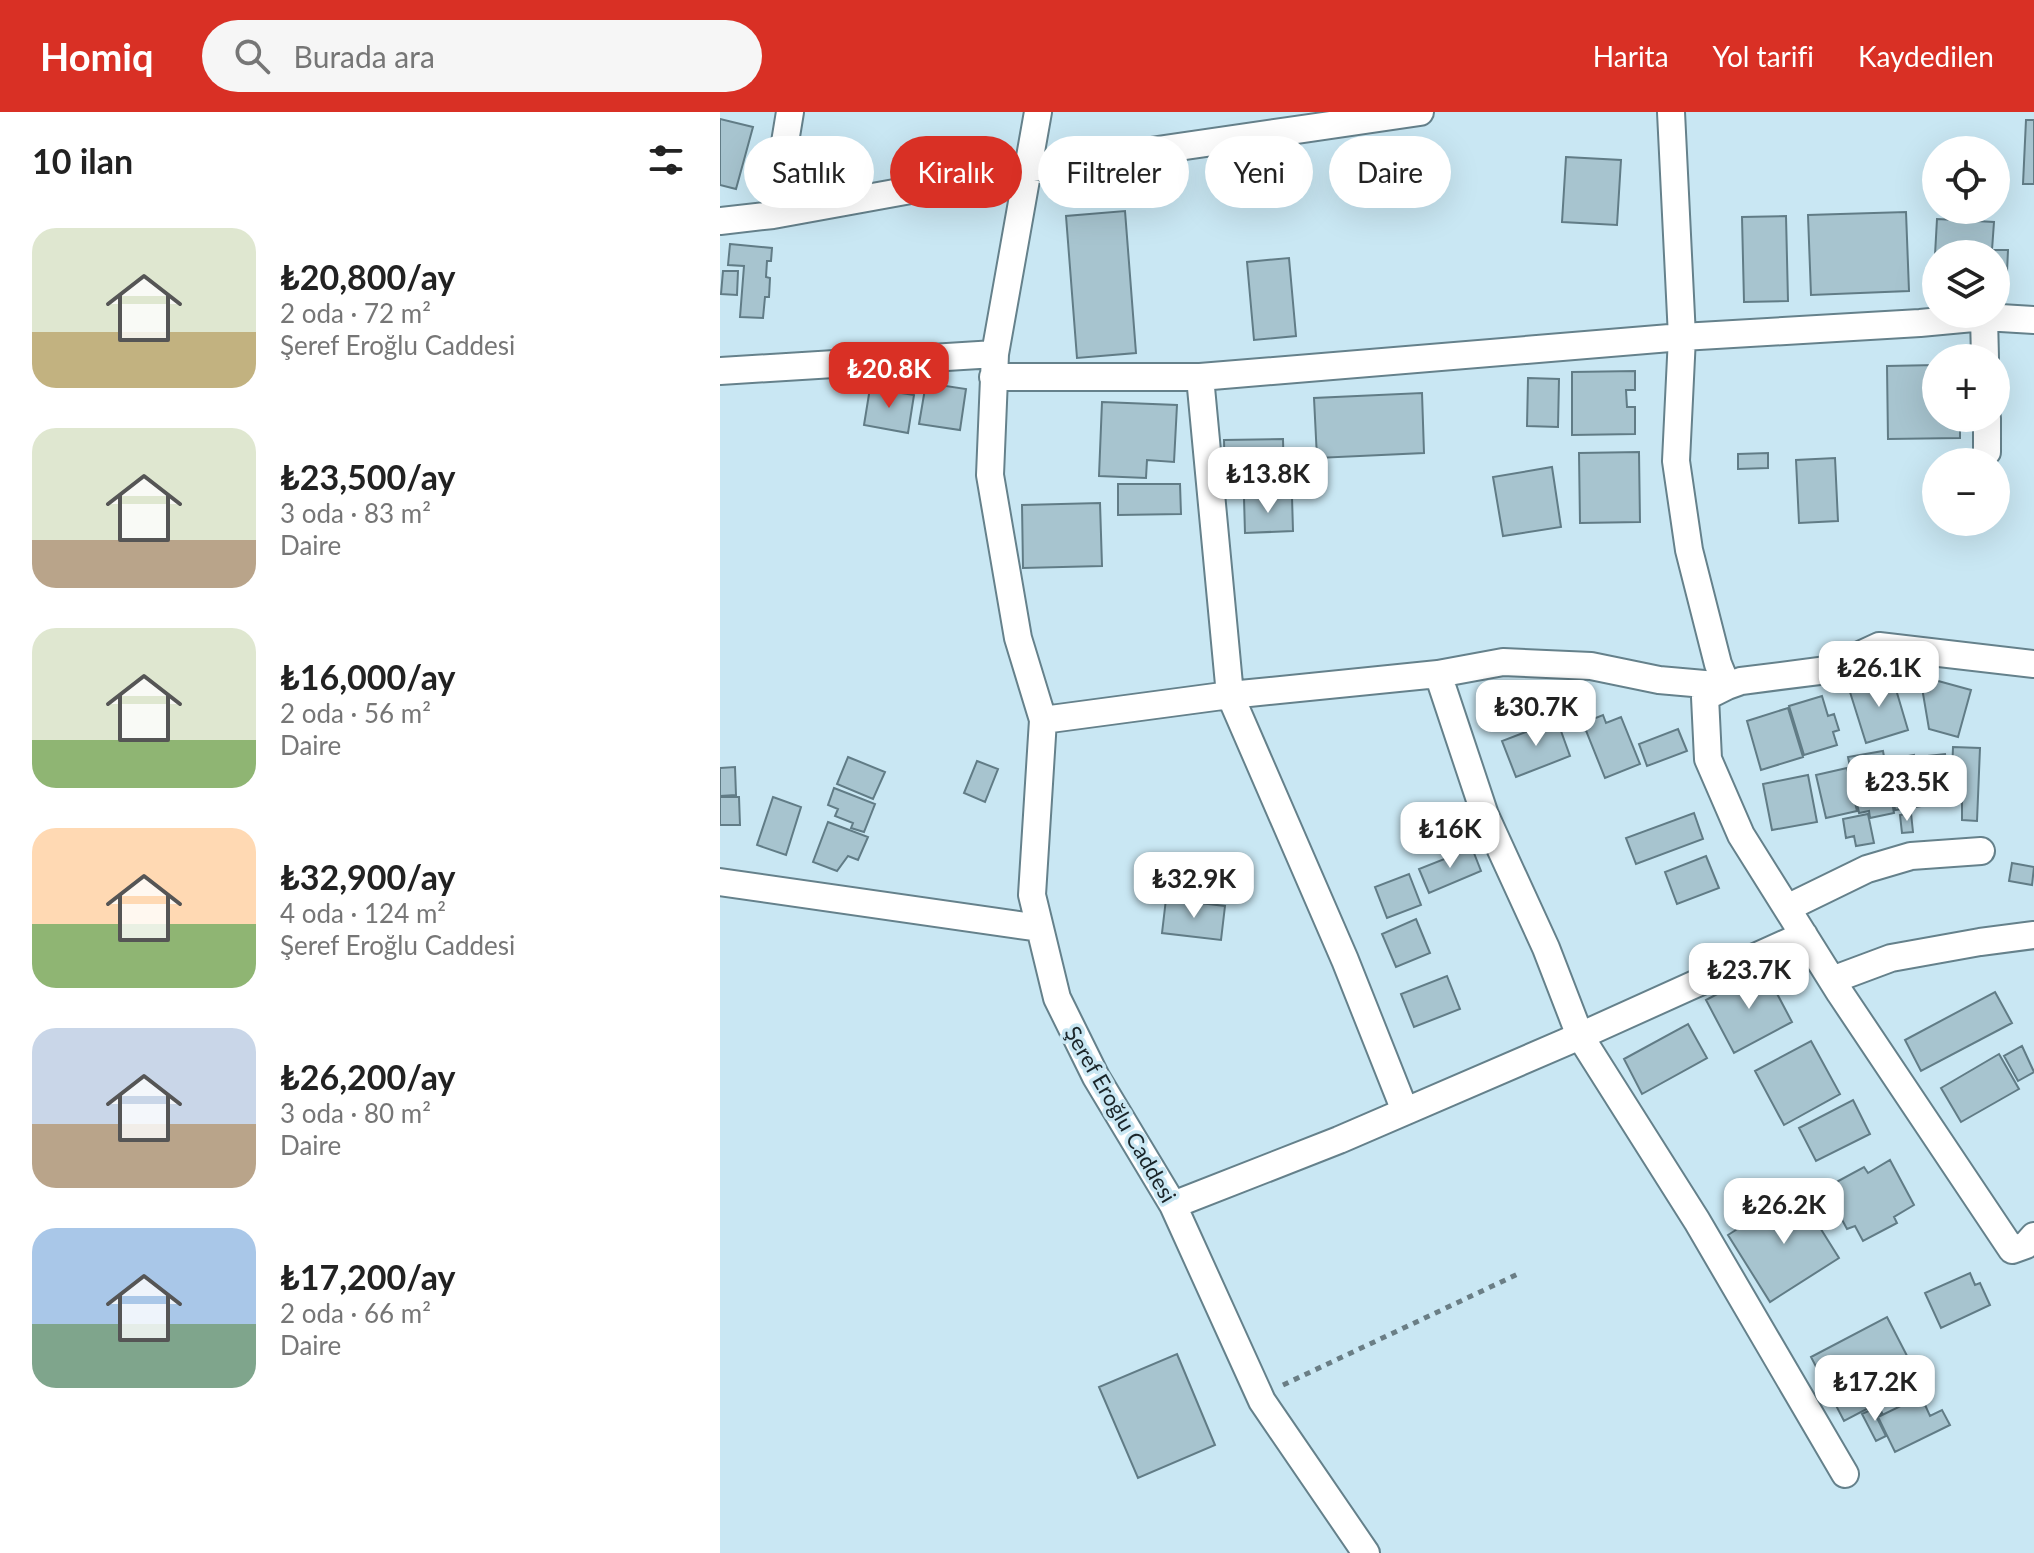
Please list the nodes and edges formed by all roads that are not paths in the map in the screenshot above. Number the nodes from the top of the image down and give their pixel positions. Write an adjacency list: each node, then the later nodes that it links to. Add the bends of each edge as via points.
1 (790, 112): 7 (street)
2 (1038, 112): 6 (street, Şeref Eroğlu Caddesi)
3 (1412, 112): 4 (street); 6 (street)
4 (1420, 112)
5 (1671, 112): 12 (street)
6 (1027, 169): 7 (street); 13 (street, Şeref Eroğlu Caddesi)
7 (773, 215): 8 (street)
8 (720, 221)
9 (2010, 319): 10 (street)
10 (2034, 320)
11 (1922, 323): 12 (street)
12 (1682, 337): 15 (street); 18 (street, via 1676,461 1689,550)
13 (994, 365): 14 (street); 15 (street); 20 (street, Şeref Eroğlu Caddesi, via 990,475 1018,638)
14 (720, 371)
15 (1200, 377): 19 (street)
16 (2034, 664): 18 (street, via 1879,646 1827,670)
17 (1438, 674): 18 (street, via 1503,662 1591,666); 19 (street); 28 (street, via 1485,815)
18 (1727, 686): 23 (street, via 1705,697 1708,759 1741,835)
19 (1230, 695): 20 (street); 29 (street)
20 (1043, 720): 24 (street, Şeref Eroğlu Caddesi, via 1032,895)
21 (1981, 851): 23 (street, via 1911,856 1867,869)
22 (720, 882): 24 (street)
23 (1787, 908): 25 (street)
24 (1040, 928): 30 (street, Şeref Eroğlu Caddesi, via 1057,998 1096,1077)
25 (1804, 935): 27 (street); 28 (street)
26 (2034, 935): 27 (street, via 1891,958)
27 (1832, 980): 31 (street, via 2012,1250)
28 (1580, 1036): 29 (street); 32 (street, via 1697,1221)
29 (1405, 1111): 30 (street)
30 (1173, 1205): 33 (street, Şeref Eroğlu Caddesi, via 1260,1395)
31 (2034, 1236)
32 (1845, 1474)
33 (1366, 1553)

